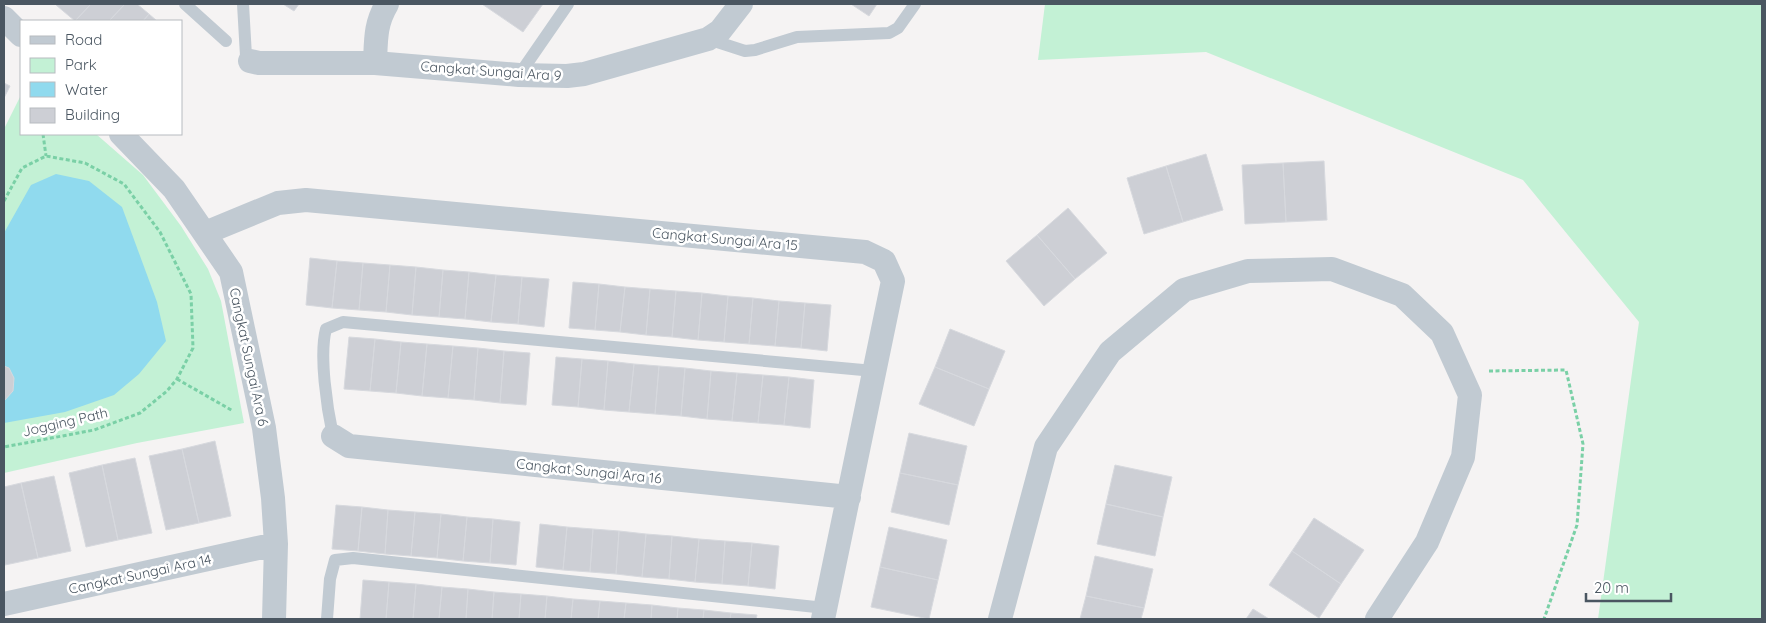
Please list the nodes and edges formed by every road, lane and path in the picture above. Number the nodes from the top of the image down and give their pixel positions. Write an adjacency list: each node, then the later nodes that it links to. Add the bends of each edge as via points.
1 (185, 4): 10 (lane)
2 (243, 4): 11 (lane, via 246,56)
3 (387, 4): 12 (street, via 376,30)
4 (568, 4): 13 (lane)
5 (741, 4): 9 (street, Cangkat Sungai Ara 9, via 720,31)
6 (915, 4): 9 (lane, via 898,28 889,34 797,37 745,51)
7 (4, 18): 8 (street)
8 (20, 34)
9 (708, 39): 13 (street, Cangkat Sungai Ara 9, via 584,74)
10 (226, 41)
11 (250, 61): 12 (street, Cangkat Sungai Ara 9)
12 (375, 63): 13 (street, Cangkat Sungai Ara 9)
13 (519, 74)
14 (43, 135): 16 (path)
15 (122, 135): 18 (street, Cangkat Sungai Ara 6, via 174,189)
16 (46, 156): 17 (path, via 22,168); 21 (path, Jogging Path, via 85,163 124,184 160,232 191,294 193,348)
17 (4, 201)
18 (205, 233): 19 (street, Cangkat Sungai Ara 15, via 278,203 306,200 865,252 884,261 893,280); 22 (street, Cangkat Sungai Ara 6, via 231,272)
19 (874, 371): 23 (lane, via 343,322 326,329 322,342); 25 (street, Cangkat Sungai Ara 15)
20 (1488, 371): 33 (path, via 1566,370 1583,444 1577,525)
21 (177, 379): 22 (path); 24 (path, Jogging Path, via 140,413 94,430)
22 (264, 428): 26 (street, Cangkat Sungai Ara 6)
23 (333, 436): 25 (street, Cangkat Sungai Ara 16, via 349,446)
24 (4, 447)
25 (849, 497): 28 (street, Cangkat Sungai Ara 15)
26 (276, 544): 27 (street, Cangkat Sungai Ara 14); 29 (street, Cangkat Sungai Ara 6)
27 (4, 604)
28 (824, 614): 30 (lane, via 353,558 335,560)
29 (274, 619)
30 (327, 619)
31 (1000, 619): 32 (street, via 1046,447 1110,352 1184,290 1248,271 1332,269 1402,295 1442,333 1470,395 1463,457 1427,542)
32 (1377, 619)
33 (1544, 619)

